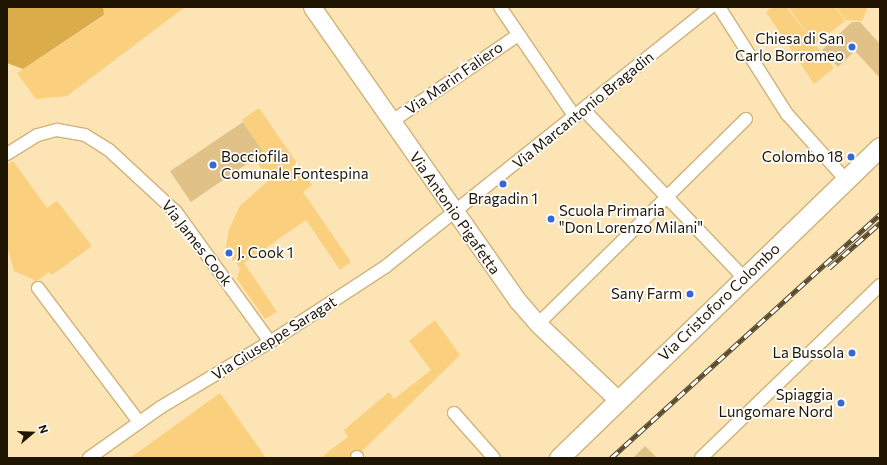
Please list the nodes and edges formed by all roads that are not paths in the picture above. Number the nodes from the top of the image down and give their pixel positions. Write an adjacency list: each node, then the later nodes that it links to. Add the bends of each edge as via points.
1 (312, 7): 8 (main road, Via Antonio Pigafetta)
2 (500, 7): 5 (street)
3 (711, 7): 6 (street, Via Marcantonio Bragadin)
4 (719, 7): 11 (street, via 787,114)
5 (518, 35): 6 (street); 8 (street, Via Marin Faliero)
6 (579, 113): 12 (street); 13 (street, Via Marcantonio Bragadin)
7 (746, 119): 12 (street)
8 (391, 122): 13 (main road, Via Antonio Pigafetta)
9 (880, 147): 11 (main road, Via Cristoforo Colombo)
10 (7, 154): 18 (street, Via James Cook, via 38,135 57,130 74,131 98,142 135,172 176,212)
11 (846, 180): 14 (main road, Via Cristoforo Colombo)
12 (667, 197): 14 (street); 17 (street)
13 (455, 213): 17 (main road, Via Antonio Pigafetta); 18 (street, Via Giuseppe Saragat, via 375,274)
14 (744, 278): 19 (main road, Via Cristoforo Colombo)
15 (880, 285): 25 (street)
16 (38, 288): 21 (street)
17 (538, 324): 19 (main road, Via Antonio Pigafetta)
18 (270, 342): 21 (street, Via Giuseppe Saragat)
19 (618, 400): 24 (main road, Via Cristoforo Colombo)
20 (454, 413): 23 (street)
21 (139, 422): 22 (street, Via Giuseppe Saragat)
22 (89, 458)
23 (494, 458)
24 (559, 458)
25 (701, 458)

